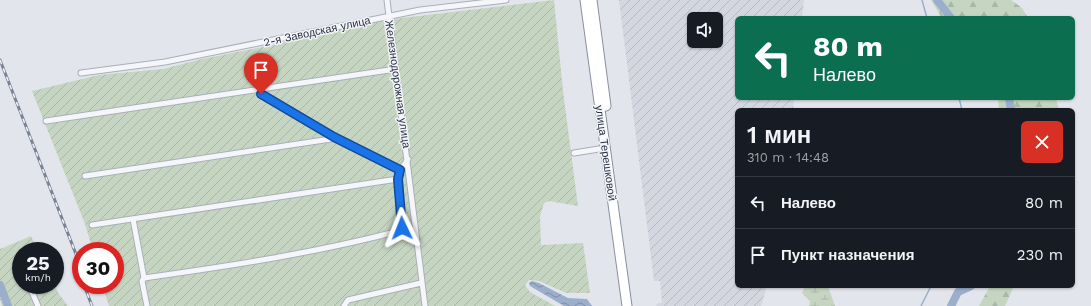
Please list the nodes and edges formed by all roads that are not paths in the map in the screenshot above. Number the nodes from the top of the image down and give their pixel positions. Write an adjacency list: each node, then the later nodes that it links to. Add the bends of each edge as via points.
1 (387, 0): 5 (street, Железнодорожная улица)
2 (506, 0): 5 (street, 2-я Заводская улица)
3 (585, 0): 11 (highway, улица Терешковой)
4 (592, 0): 27 (highway, улица Терешковой)
5 (389, 16): 6 (street, Железнодорожная улица); 7 (street, 2-я Заводская улица, via 165,62)
6 (396, 69): 8 (street); 13 (street, Железнодорожная улица)
7 (81, 73)
8 (258, 90): 9 (street); 10 (street)
9 (46, 121)
10 (334, 137): 14 (street); 15 (street)
11 (605, 148): 12 (street); 26 (highway, улица Терешковой)
12 (574, 153)
13 (408, 159): 14 (street); 20 (street, Железнодорожная улица)
14 (400, 170): 16 (street)
15 (85, 176)
16 (398, 179): 17 (street); 19 (street, via 403,224 399,231 345,246)
17 (133, 219): 18 (street); 19 (street)
18 (92, 225)
19 (144, 278): 23 (street, via 142,281)
20 (421, 283): 24 (street, via 348,300); 25 (street, Железнодорожная улица)
21 (33, 294): 22 (street)
22 (38, 306)
23 (147, 306)
24 (344, 306)
25 (425, 306)
26 (627, 306)
27 (632, 306)

